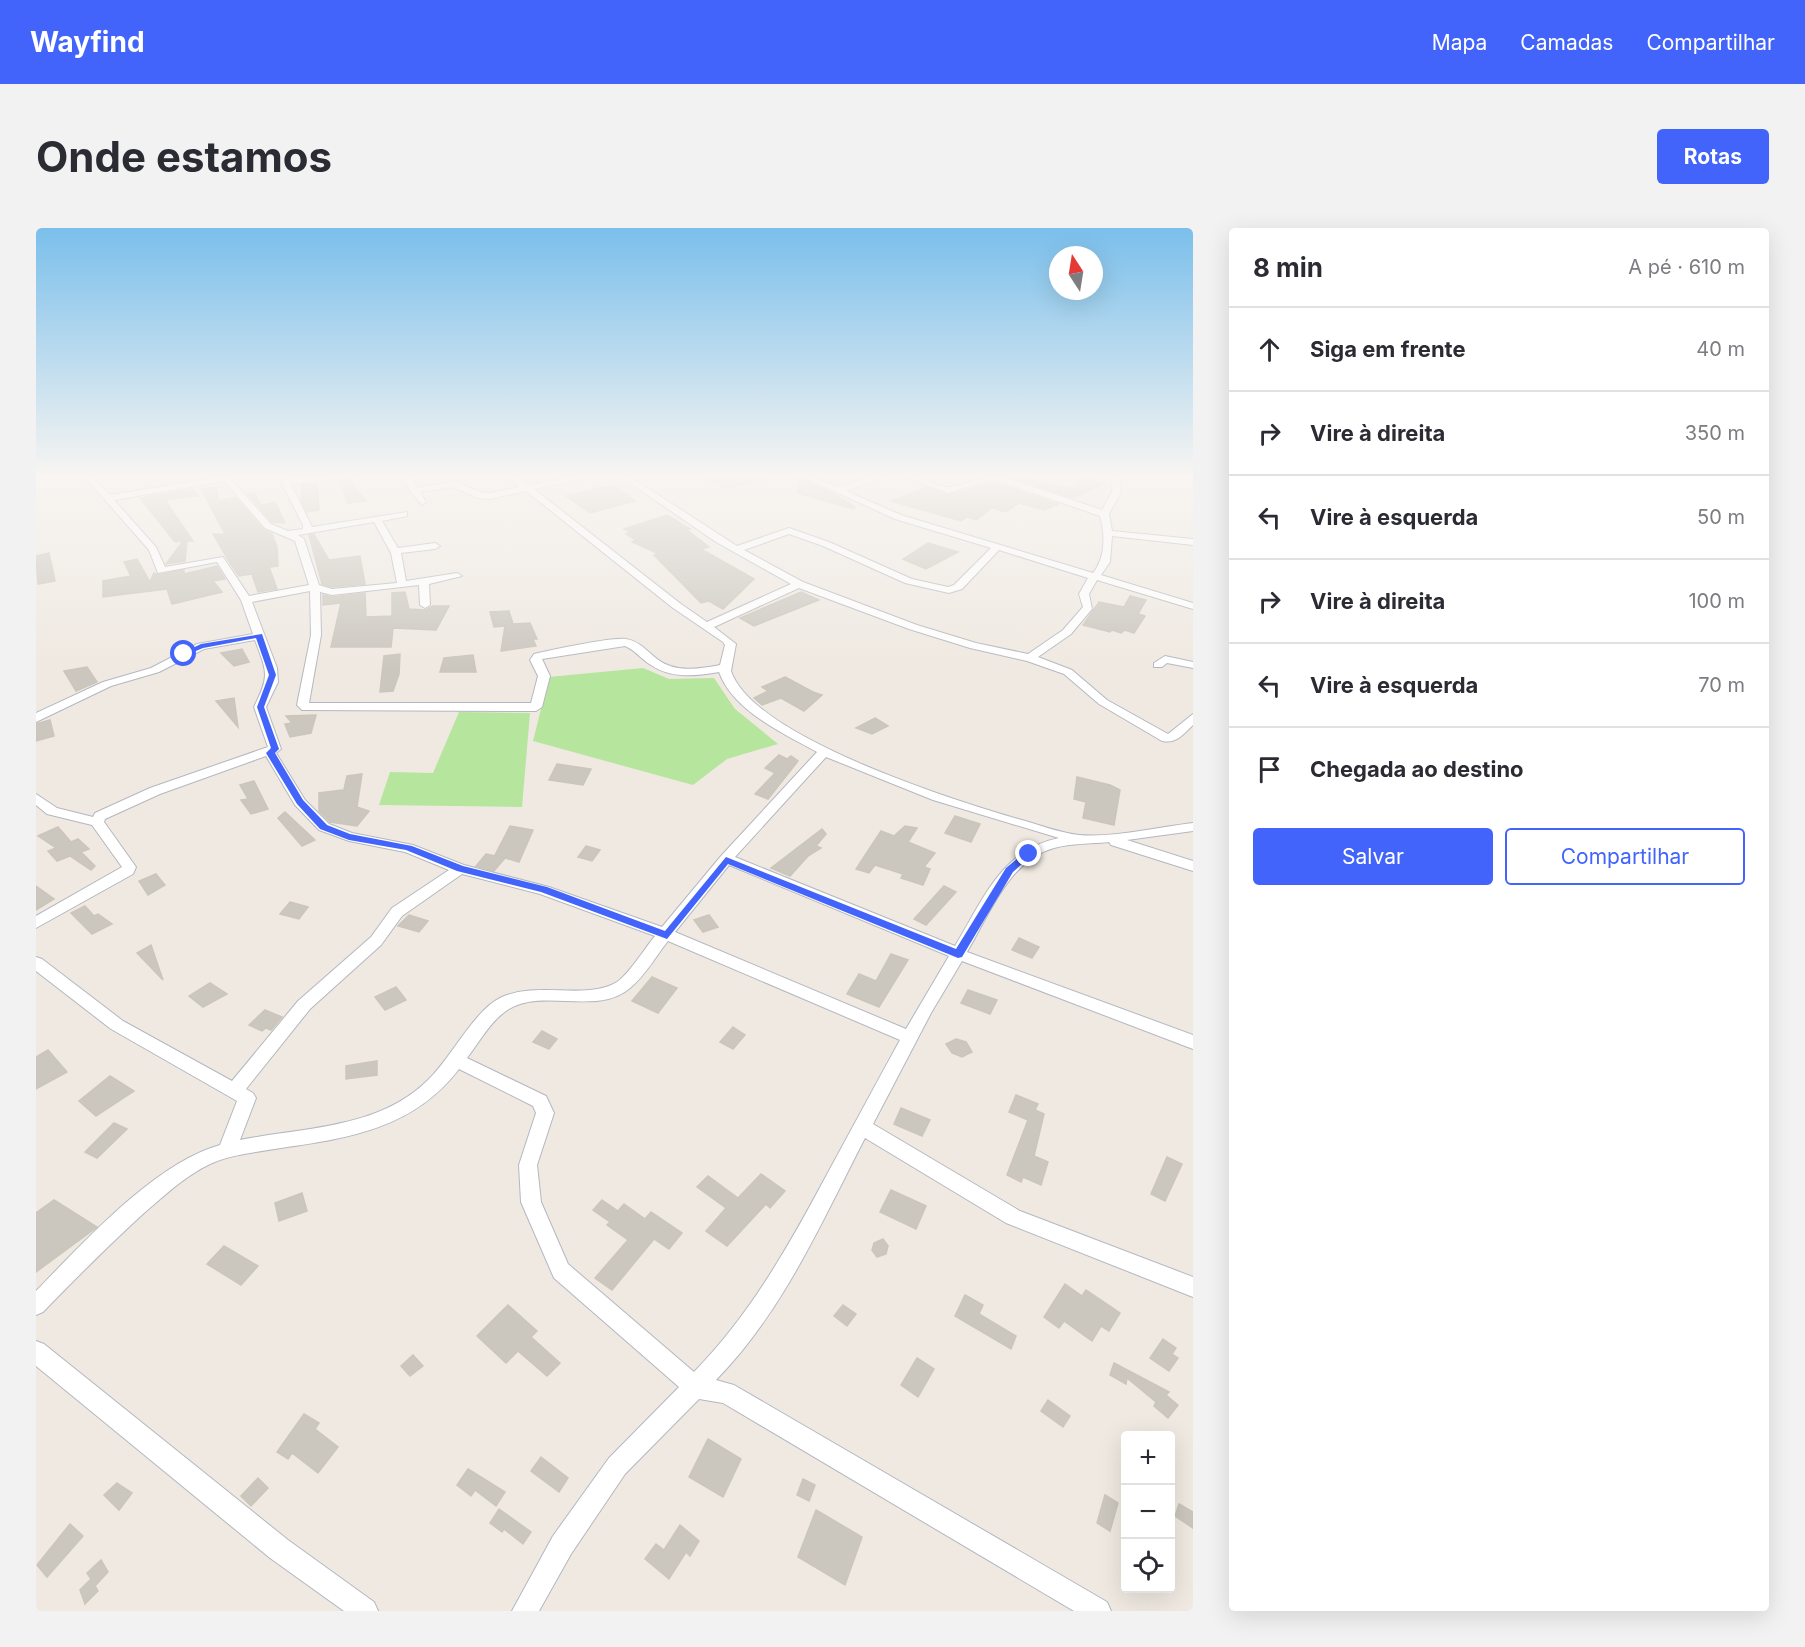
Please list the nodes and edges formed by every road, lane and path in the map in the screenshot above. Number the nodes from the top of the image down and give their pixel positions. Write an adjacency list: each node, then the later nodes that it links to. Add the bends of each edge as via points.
1 (146, 541): 20 (street, via 161,571 220,559)
2 (300, 541): 19 (street)
3 (389, 541): 13 (street)
4 (594, 541): 23 (street)
5 (721, 541): 12 (street)
6 (762, 541): 12 (street)
7 (816, 541): 11 (street, via 909,581 949,590 958,587)
8 (976, 541): 11 (street)
9 (1107, 541): 15 (street, via 1106,558)
10 (435, 546): 13 (street)
11 (997, 547): 15 (street)
12 (735, 550): 17 (street)
13 (395, 551): 18 (street)
14 (458, 576): 16 (street)
15 (1095, 576): 22 (street); 25 (street, via 1084,590 1088,607 1068,632)
16 (424, 582): 18 (street); 21 (street)
17 (799, 584): 23 (street); 25 (street, via 913,627)
18 (402, 585): 19 (street, via 332,591)
19 (315, 587): 20 (street); 28 (street, via 316,635 303,705 306,707 536,706 544,676 536,660 538,656 620,642 631,643 657,664 682,672)
20 (246, 600): 24 (street)
21 (425, 605)
22 (1193, 606)
23 (707, 626): 28 (street, via 731,644)
24 (259, 636): 30 (street, via 201,646 155,670 107,684); 32 (street, via 272,675 260,707 275,749)
25 (1030, 658): 29 (street, via 1068,672 1103,702 1166,738 1172,738)
26 (1193, 664): 27 (street, via 1165,660)
27 (1158, 665)
28 (725, 667): 31 (street, via 730,682 762,716)
29 (1193, 717)
30 (36, 718)
31 (824, 752): 36 (street); 40 (street)
32 (270, 753): 34 (street, via 155,791 109,811); 42 (street, via 300,802 324,827 349,837 408,848)
33 (36, 798): 34 (street, via 52,811)
34 (98, 822): 43 (street, via 128,871)
35 (1193, 826): 38 (street)
36 (1036, 830): 37 (street); 39 (street)
37 (1077, 839): 38 (street); 39 (street)
38 (1136, 840): 41 (street)
39 (1040, 849): 45 (street, via 1009,870)
40 (726, 860): 44 (street); 45 (street)
41 (1193, 866)
42 (460, 868): 44 (street, via 544,890); 50 (street, via 397,912 376,941 304,1005)
43 (36, 923)
44 (667, 935): 47 (street); 49 (street, via 624,985 612,992 506,1002 490,1014)
45 (958, 954): 47 (street); 48 (street)
46 (36, 963): 50 (street, via 117,1025)
47 (909, 1037): 51 (street)
48 (1193, 1042)
49 (456, 1060): 52 (street, via 433,1088 370,1125); 56 (street, via 540,1101 545,1113 528,1165 531,1202 561,1271)
50 (235, 1090): 52 (street, via 247,1101)
51 (862, 1126): 53 (street, via 1013,1217); 56 (street, via 764,1304 723,1358)
52 (228, 1150): 54 (street, via 176,1174 98,1241)
53 (1193, 1287)
54 (36, 1305)
55 (36, 1352): 57 (street, via 279,1549)
56 (694, 1387): 58 (street, via 617,1466 562,1545); 59 (street, via 726,1393)
57 (365, 1611)
58 (525, 1611)
59 (1098, 1611)

